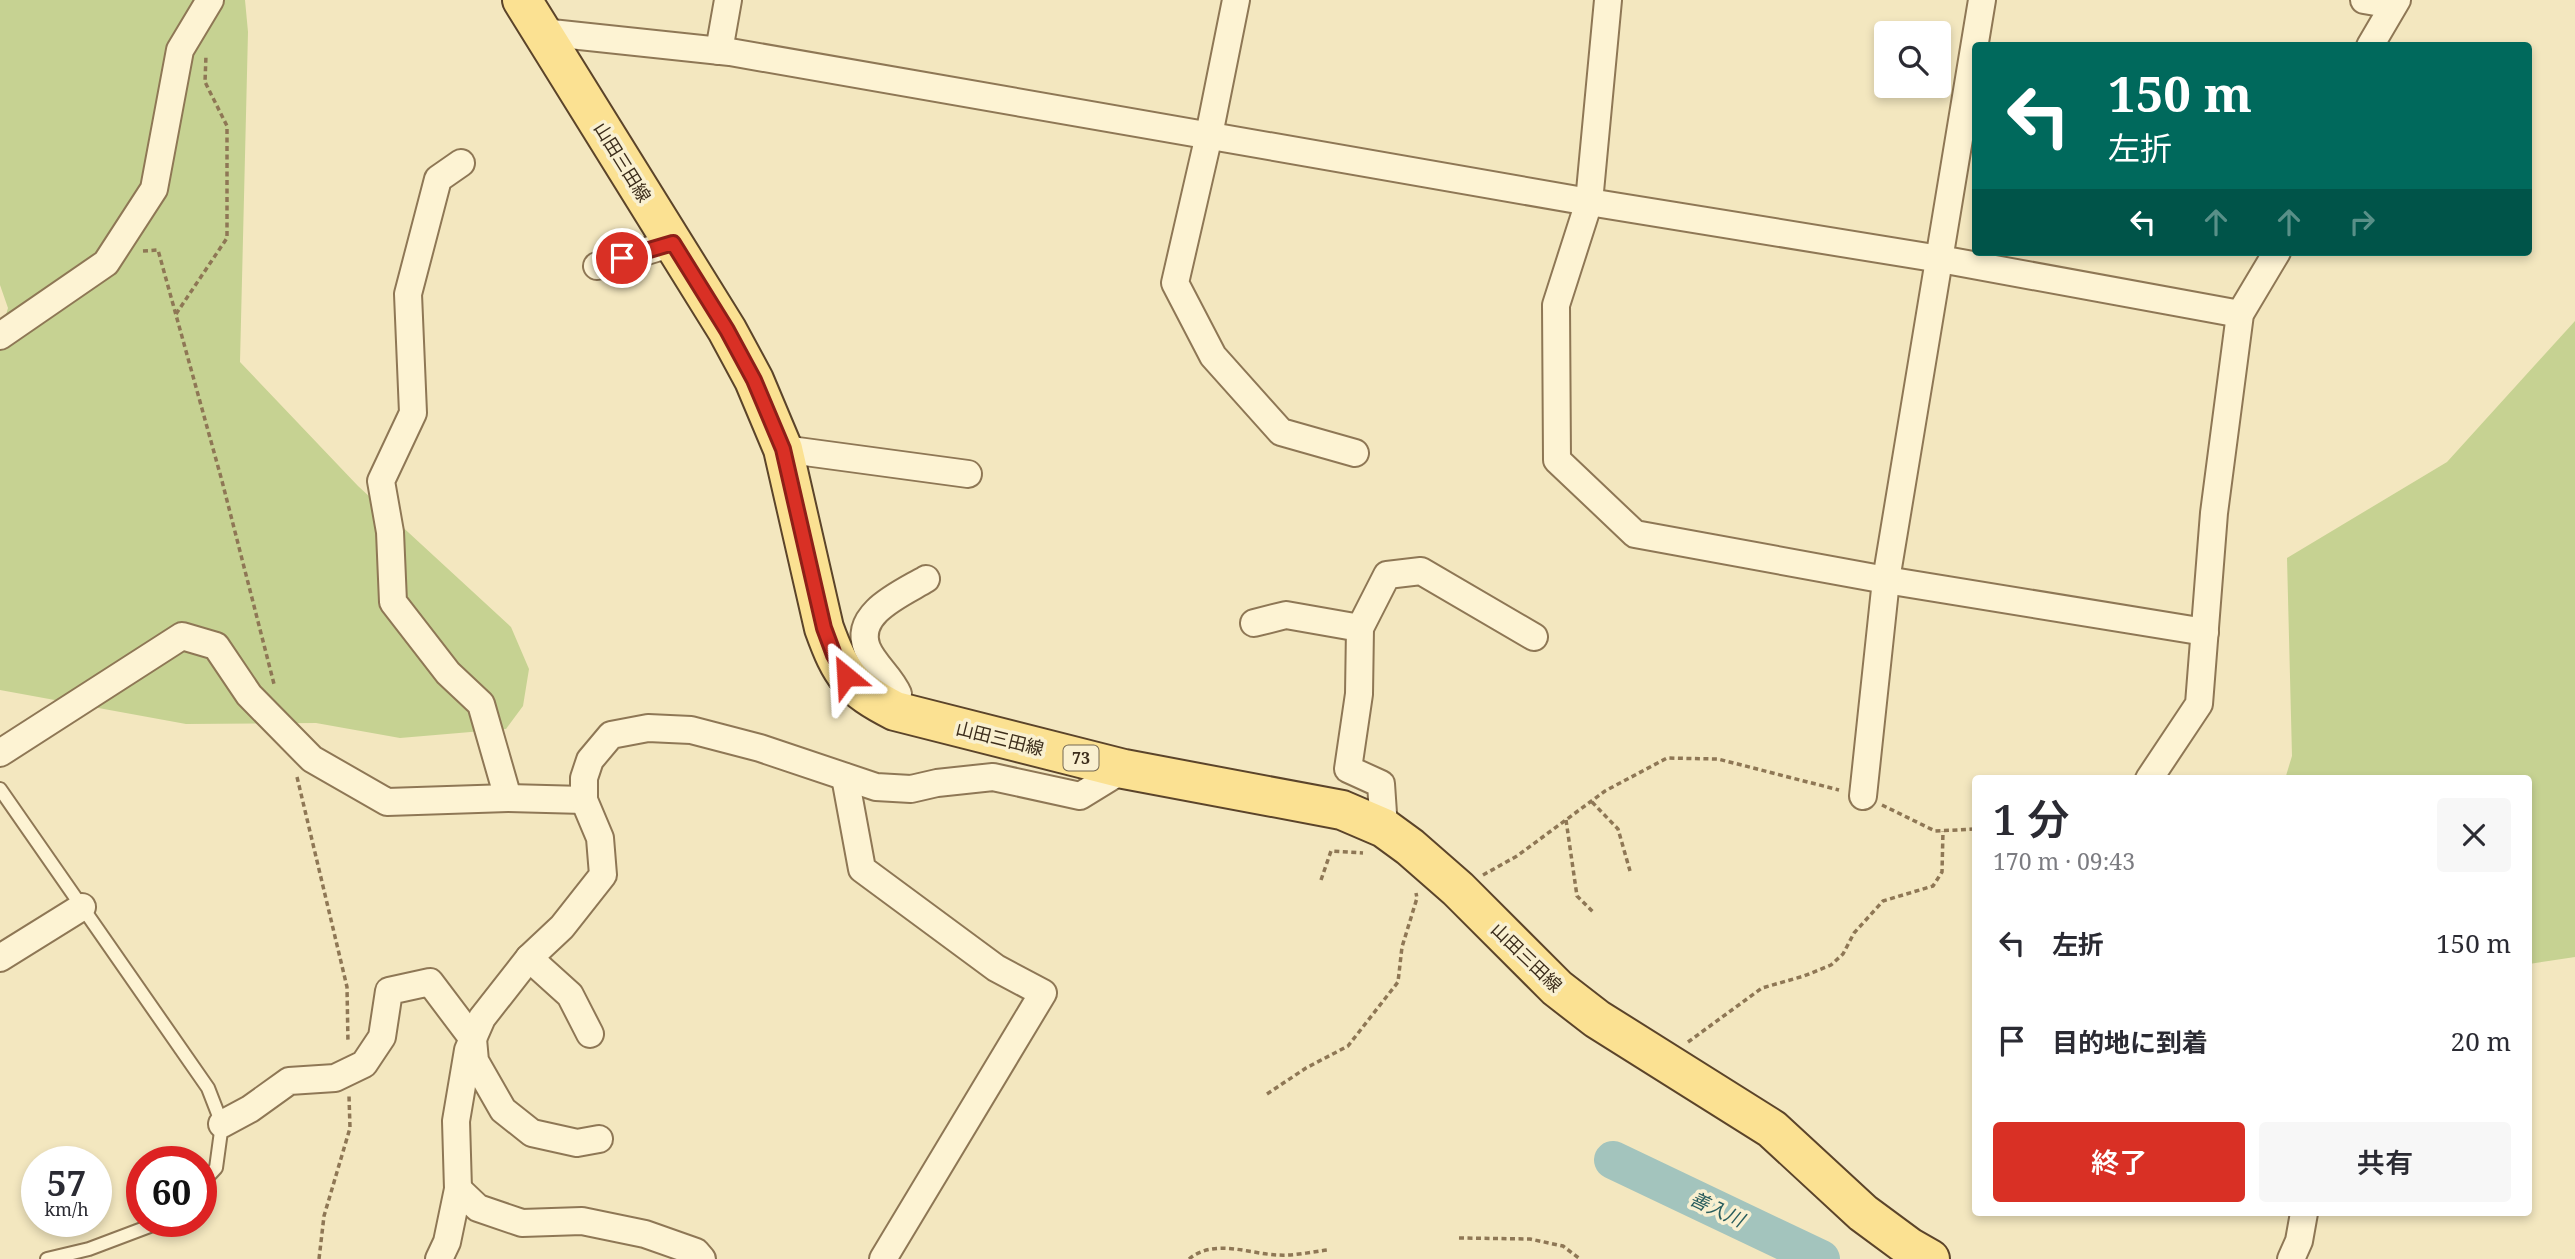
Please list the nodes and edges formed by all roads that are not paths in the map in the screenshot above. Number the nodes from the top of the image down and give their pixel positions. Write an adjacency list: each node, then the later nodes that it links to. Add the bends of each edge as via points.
1 (522, 0): 9 (main road, 山田三田線 / 73)
2 (728, 0): 12 (street)
3 (1236, 0): 14 (street)
4 (1608, 0): 16 (street)
5 (1982, 0): 10 (street)
6 (2364, 0): 8 (street)
7 (209, 2): 22 (street, via 180,50 154,188 106,263)
8 (2395, 3): 11 (street)
9 (542, 32): 12 (street); 17 (main road, 山田三田線 / 73)
10 (1975, 42)
11 (2372, 42)
12 (719, 51): 14 (street)
13 (1972, 62): 19 (street)
14 (1209, 135): 16 (street); 24 (street, via 1175,283 1213,356 1281,432)
15 (461, 163): 39 (street, via 438,179 408,294 413,413 381,481 390,532 393,602 448,673 481,704)
16 (1589, 202): 19 (street); 27 (street, via 1556,305 1557,460 1635,534)
17 (673, 243): 20 (street); 23 (main road, 山田三田線 / 73, via 754,380)
18 (2275, 256): 21 (street)
19 (1940, 259): 21 (street); 27 (street)
20 (597, 266)
21 (2240, 314): 30 (street, via 2214,513)
22 (0, 336)
23 (783, 449): 25 (street); 32 (main road, 山田三田線 / 73, via 834,655 865,695)
24 (1355, 453)
25 (968, 474)
26 (926, 579): 32 (street, via 869,619 864,635 867,648 898,694)
27 (1886, 580): 30 (street); 38 (street)
28 (1254, 623): 29 (street, via 1286,615)
29 (1360, 628): 31 (street, via 1387,575 1420,570); 41 (street, via 1359,694 1348,769 1381,784)
30 (2205, 632): 35 (street, via 2199,704)
31 (1534, 637)
32 (895, 711): 34 (main road, 山田三田線 / 73)
33 (0, 753): 39 (street, via 183,636 216,646 249,695 312,759 387,802)
34 (1124, 769): 36 (street, via 1080,796 993,777 911,789 876,787); 41 (main road, 山田三田線 / 73, via 1342,810)
35 (2152, 775)
36 (845, 776): 40 (street, via 691,730 648,728 611,735 590,760); 56 (street, via 862,869 996,968 1043,993)
37 (0, 789): 42 (lane)
38 (1863, 796)
39 (508, 798): 40 (street)
40 (584, 800): 44 (street, via 600,838 603,875 562,927)
41 (1384, 828): 57 (main road, 山田三田線 / 73, via 1458,889 1557,988 1664,1063 1772,1129 1863,1213)
42 (82, 907): 43 (street); 47 (lane, via 208,1088)
43 (0, 958)
44 (529, 958): 45 (street, via 570,995); 46 (street, via 482,1018)
45 (590, 1034)
46 (473, 1039): 47 (street, via 430,982 389,990 382,1037 364,1064 334,1078 289,1081); 48 (street, via 475,1061 503,1110 532,1133 577,1143); 50 (street, via 456,1121)
47 (222, 1124): 49 (lane)
48 (599, 1139)
49 (217, 1161)
50 (458, 1189): 54 (street); 55 (street, via 478,1209 522,1223 582,1221 645,1234 696,1252)
51 (2303, 1216): 58 (street)
52 (126, 1235): 53 (lane)
53 (47, 1259)
54 (439, 1259)
55 (702, 1259)
56 (883, 1259)
57 (1930, 1259)
58 (2291, 1259)

